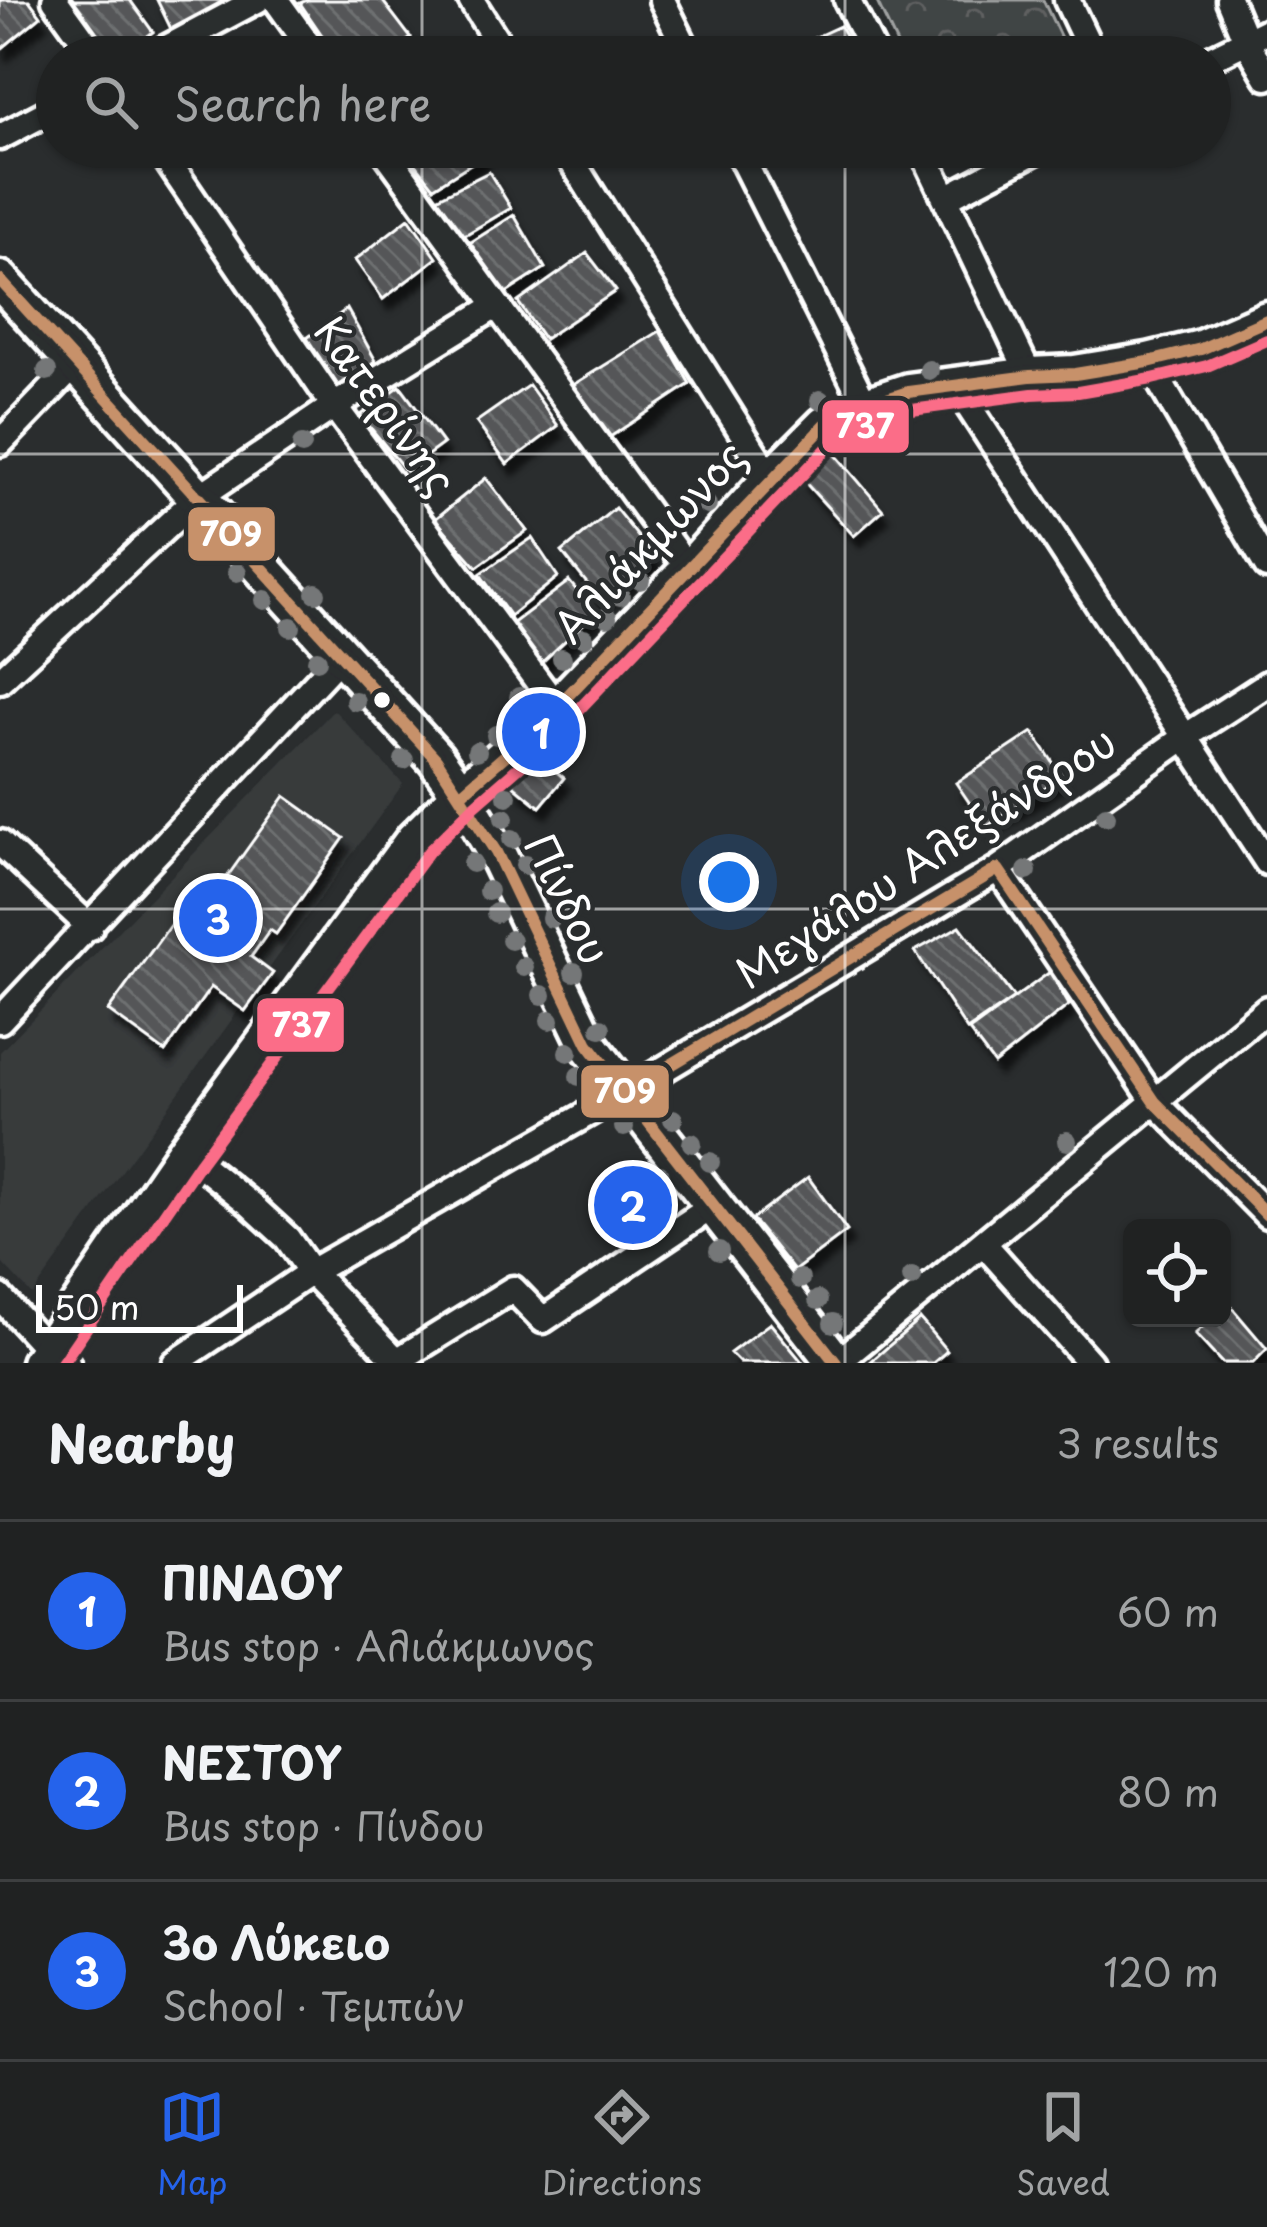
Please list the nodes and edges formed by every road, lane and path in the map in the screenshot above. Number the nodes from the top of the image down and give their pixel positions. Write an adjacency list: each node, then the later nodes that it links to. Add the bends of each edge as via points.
1 (55, 0): 9 (street)
2 (257, 0): 10 (street)
3 (276, 0): 11 (street)
4 (471, 0): 12 (street)
5 (662, 0): 13 (street)
6 (848, 0): 14 (street)
7 (1067, 0): 15 (street)
8 (1228, 0): 16 (street)
9 (81, 36)
10 (189, 36)
11 (302, 36)
12 (494, 36)
13 (680, 36)
14 (866, 36)
15 (1084, 36)
16 (1256, 36): 17 (street)
17 (1267, 77)
18 (36, 118): 19 (street)
19 (0, 137)
20 (172, 168): 34 (street, Κατερίνης)
21 (397, 168): 28 (street)
22 (576, 168): 37 (street)
23 (747, 168): 35 (street)
24 (931, 168): 26 (street)
25 (1003, 168): 26 (street)
26 (946, 198): 32 (street)
27 (0, 280): 31 (street, Πίνδου)
28 (496, 306): 34 (street); 40 (street)
29 (1267, 320): 30 (street, Αλιάκμωνος)
30 (1148, 362): 32 (street, Αλιάκμωνος); 39 (street)
31 (76, 364): 36 (street); 38 (street, Πίνδου)
32 (1030, 376): 33 (street, Αλιάκμωνος)
33 (954, 384): 35 (street, Αλιάκμωνος); 45 (street)
34 (334, 406): 38 (street); 44 (street, Κατερίνης)
35 (866, 406): 37 (street, Αλιάκμωνος, via 825,425)
36 (0, 443)
37 (771, 479): 40 (street, Αλιάκμωνος)
38 (196, 499): 41 (street, Πίνδου); 42 (street)
39 (1267, 566)
40 (689, 570): 44 (street, Αλιάκμωνος)
41 (341, 656): 46 (street, Πίνδου); 50 (street)
42 (0, 680)
43 (1267, 684): 45 (street, Μεγάλου Αλεξάνδρου)
44 (556, 706): 46 (street, Αλιάκμωνος)
45 (1185, 736): 48 (street); 49 (street, Μεγάλου Αλεξάνδρου)
46 (461, 794): 53 (street, Πίνδου, via 588,1044); 55 (street, Αλιάκμωνος, via 415,839)
47 (0, 843): 50 (street)
48 (1267, 862)
49 (998, 869): 53 (street, Μεγάλου Αλεξάνδρου); 54 (street)
50 (90, 927): 52 (street)
51 (1267, 1009): 54 (street)
52 (0, 1020)
53 (624, 1093): 56 (street, Πίνδου); 59 (street, Μεγάλου Αλεξάνδρου)
54 (1155, 1102): 57 (street); 58 (street)
55 (185, 1153): 59 (street, via 286,1238); 61 (street, Αλιάκμωνος)
56 (713, 1206): 62 (street, via 543,1320 513,1289); 64 (street, Πίνδου)
57 (1267, 1215)
58 (984, 1244): 64 (street); 65 (street)
59 (310, 1272): 62 (street); 63 (street, Μεγάλου Αλεξάνδρου)
60 (0, 1297): 61 (street)
61 (52, 1359)
62 (398, 1362)
63 (175, 1363)
64 (837, 1363)
65 (1090, 1363)

